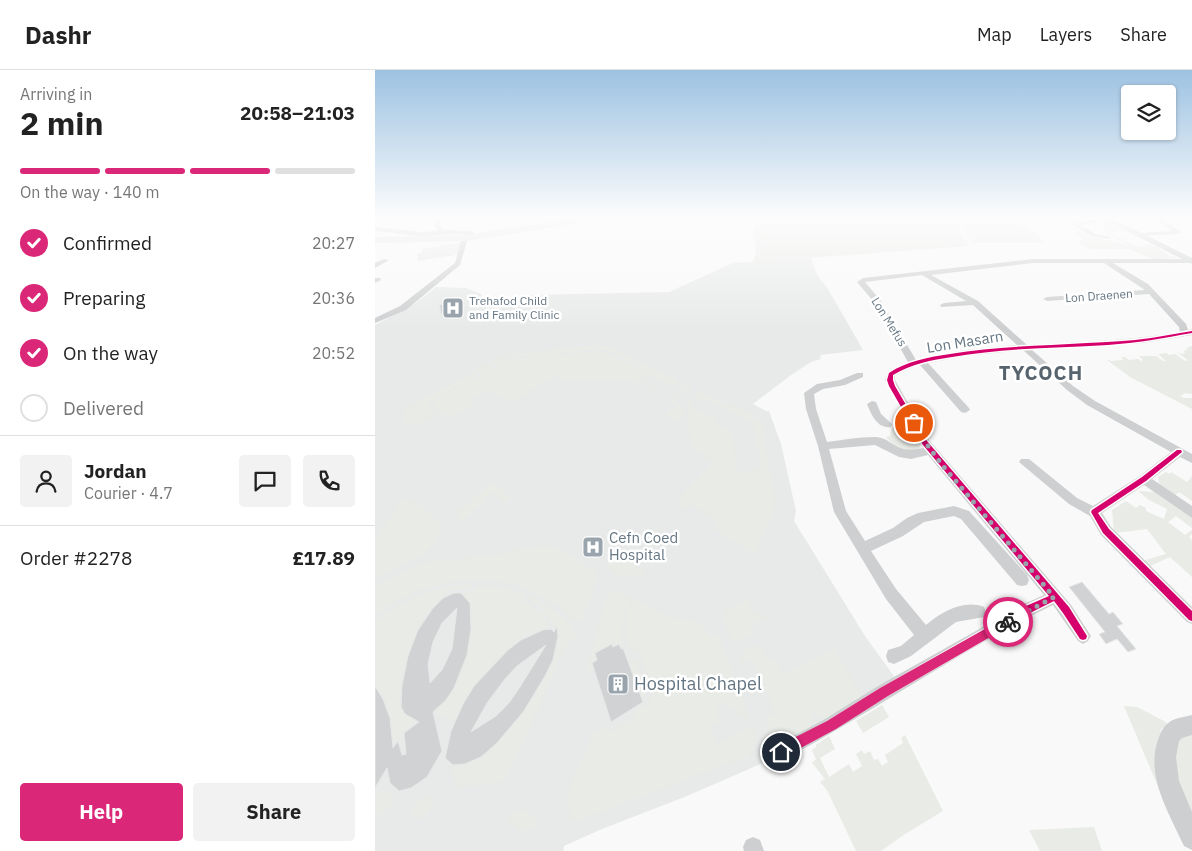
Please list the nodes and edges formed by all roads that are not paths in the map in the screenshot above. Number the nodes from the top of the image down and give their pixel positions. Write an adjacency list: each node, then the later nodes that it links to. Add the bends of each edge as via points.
1 (462, 254): 12 (street, via 458,264 403,308)
2 (1179, 254): 4 (street)
3 (386, 260): 6 (street)
4 (1192, 261): 5 (street)
5 (1107, 262): 7 (street, via 1033,261); 8 (street)
6 (375, 266)
7 (925, 274): 10 (street); 15 (street, Lon Mefus, via 861,282)
8 (1151, 292): 9 (street, Lon Draenen); 13 (street)
9 (1047, 299)
10 (975, 303): 11 (street); 14 (street)
11 (944, 305)
12 (375, 320)
13 (1188, 332): 14 (street, Lon Masarn, via 1136,341)
14 (1023, 346): 15 (street, Lon Masarn, via 967,352); 22 (street, via 1091,402)
15 (918, 363): 18 (street, Lon Mefus); 21 (street, Lon Masarn, via 897,370 891,374 890,380)
16 (861, 375): 20 (street, via 842,383 820,386 809,393)
17 (872, 404): 19 (street, via 877,416 890,423)
18 (965, 410)
19 (879, 443): 20 (street, via 860,441); 21 (street, via 911,455)
20 (823, 446): 28 (street, via 840,512)
21 (931, 450): 30 (street, Lon Masarn)
22 (1179, 452): 23 (street); 25 (street)
23 (1192, 460)
24 (1025, 462): 26 (street, via 1073,501)
25 (1144, 479): 26 (street); 27 (street)
26 (1094, 512): 32 (street, via 1105,531)
27 (1192, 513)
28 (864, 548): 29 (street, via 922,517 959,511); 33 (street, via 891,594)
29 (1022, 580)
30 (1054, 597): 34 (street, Lon Masarn); 37 (street)
31 (979, 612): 33 (street, via 955,614)
32 (1192, 617)
33 (924, 635): 35 (street, via 906,653)
34 (1083, 636)
35 (894, 656)
36 (1192, 725): 38 (street, via 1175,730 1169,737 1165,768 1169,786)
37 (781, 752)
38 (1192, 838)

